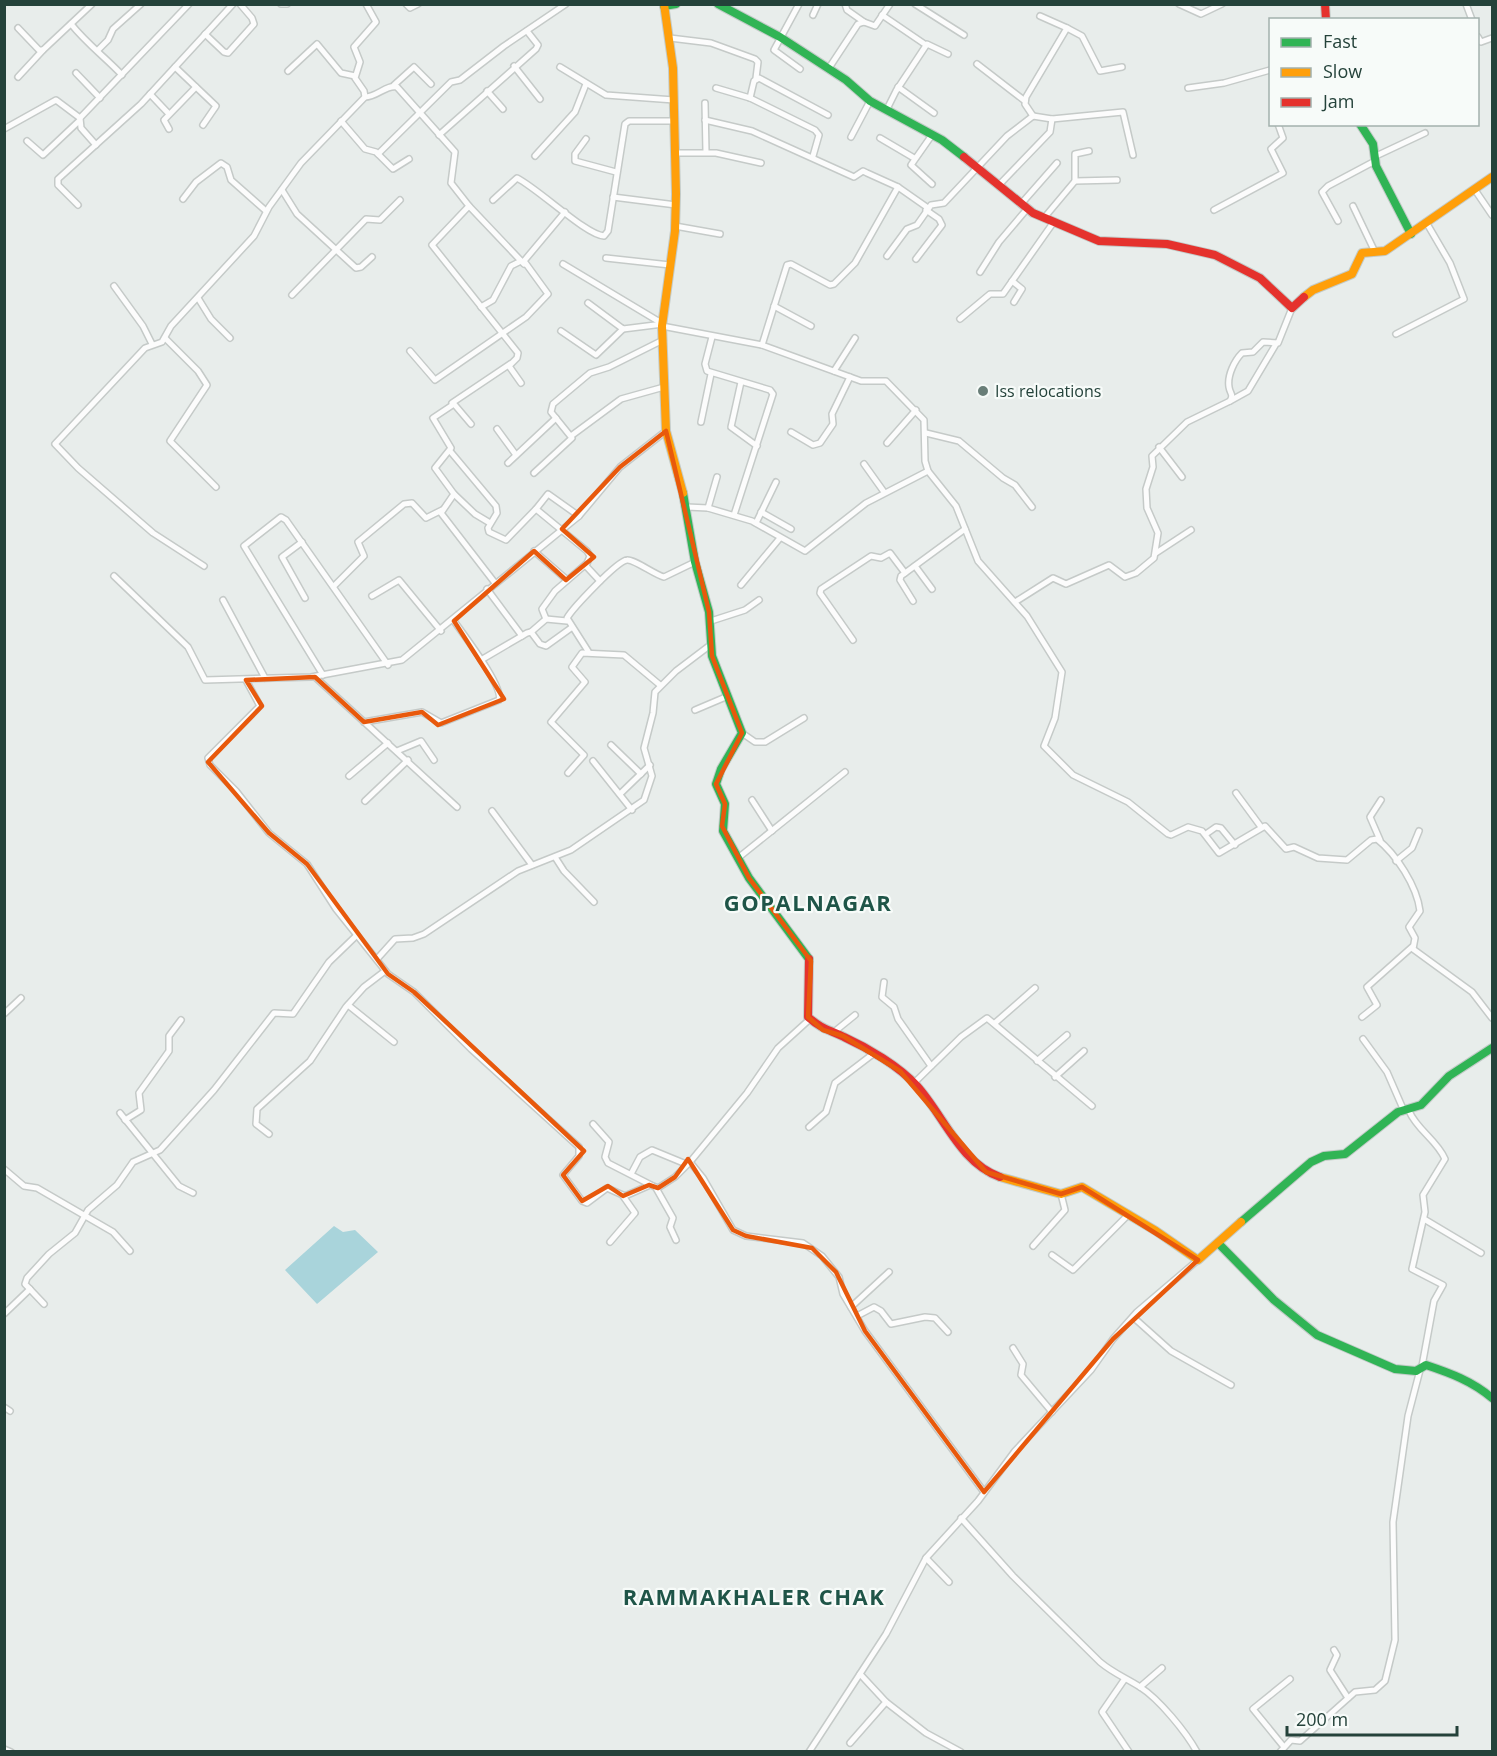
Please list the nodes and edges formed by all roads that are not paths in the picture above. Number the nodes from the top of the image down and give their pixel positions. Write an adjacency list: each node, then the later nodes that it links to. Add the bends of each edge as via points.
1 (92, 4): 26 (street)
2 (141, 4): 38 (street, via 113,29)
3 (189, 4): 50 (street)
4 (233, 4): 30 (street)
5 (240, 4): 30 (street, via 254,24 228,53)
6 (281, 4): 7 (street)
7 (287, 4)
8 (366, 4): 51 (street, via 376,22 355,44 360,62)
9 (406, 4): 10 (street, via 410,8)
10 (418, 4)
11 (566, 4): 29 (street)
12 (676, 4): 20 (street)
13 (718, 4): 32 (street)
14 (818, 4): 22 (street)
15 (845, 4): 25 (street)
16 (890, 4): 23 (street)
17 (915, 4): 31 (street)
18 (1179, 4): 19 (street, via 1201,14)
19 (1222, 4)
20 (664, 5): 33 (street)
21 (797, 5): 32 (street)
22 (813, 15)
23 (882, 15): 25 (street, via 875,26); 36 (street)
24 (1040, 16): 28 (street)
25 (864, 22): 45 (street, via 858,24)
26 (71, 24): 37 (street); 38 (street, via 88,45)
27 (18, 28): 37 (street)
28 (1066, 28): 43 (street, via 1082,36 1100,71); 69 (street)
29 (527, 31): 41 (street, via 538,47); 73 (street, via 462,79 452,82)
30 (205, 34): 44 (street)
31 (964, 35)
32 (780, 37): 45 (street); 46 (street, via 775,52)
33 (670, 38): 53 (street, via 718,44 755,59); 67 (street)
34 (1492, 38): 35 (street, via 1481,42)
35 (1479, 39)
36 (926, 45): 39 (street); 58 (street)
37 (43, 50): 52 (street)
38 (98, 50): 50 (street)
39 (948, 54)
40 (977, 64): 69 (street)
41 (514, 66): 61 (street); 66 (street)
42 (560, 67): 55 (street)
43 (1122, 67)
44 (175, 68): 57 (street); 62 (street)
45 (829, 68): 68 (street)
46 (800, 69)
47 (1269, 70): 60 (street)
48 (288, 71): 51 (street, via 317,44 341,73)
49 (76, 73): 63 (street)
50 (122, 75): 63 (street)
51 (355, 76): 64 (street)
52 (18, 77)
53 (756, 78): 65 (street); 76 (street)
54 (430, 84): 56 (street, via 414,68)
55 (586, 84): 67 (street, via 609,96); 101 (street, via 575,112)
56 (394, 86): 64 (street); 73 (street)
57 (196, 87): 75 (street); 83 (street, via 216,106)
58 (898, 87): 72 (street); 74 (street)
59 (716, 88): 65 (street)
60 (1188, 88)
61 (486, 91): 71 (street); 89 (street)
62 (150, 94): 75 (street); 95 (street)
63 (100, 98): 79 (street)
64 (365, 98): 81 (street)
65 (750, 98): 102 (street, via 818,131)
66 (540, 99)
67 (674, 100): 82 (street)
68 (870, 101): 72 (street); 91 (street)
69 (1025, 101): 77 (street)
70 (705, 103): 80 (street)
71 (503, 109)
72 (888, 109): 90 (street)
73 (421, 113): 89 (street); 99 (street)
74 (934, 113)
75 (169, 114): 87 (street, via 164,120)
76 (828, 115)
77 (1033, 116): 78 (street); 108 (street, via 1019,124)
78 (1052, 119): 100 (street, via 1123,112); 114 (street, via 1050,132)
79 (80, 120): 86 (street, via 56,100); 94 (street, via 43,155); 95 (street, via 81,128)
80 (705, 120): 97 (street); 102 (street, via 752,130)
81 (341, 121): 99 (street, via 365,149); 116 (street, via 301,163)
82 (674, 121): 98 (street); 109 (street, via 627,123)
83 (202, 125)
84 (1279, 126): 128 (street, via 1283,138 1271,149 1283,173)
85 (1361, 126): 104 (street, via 1373,144)
86 (4, 129)
87 (169, 129)
88 (1425, 133): 104 (street)
89 (439, 135): 124 (street, via 456,154 451,183)
90 (932, 135): 103 (street); 108 (street)
91 (851, 137)
92 (880, 138): 103 (street)
93 (586, 139): 109 (street, via 575,154 575,161)
94 (27, 141)
95 (96, 145): 122 (street, via 56,183)
96 (1089, 151): 112 (street, via 1075,154)
97 (706, 152): 98 (street); 106 (street)
98 (675, 153): 123 (street)
99 (378, 154): 105 (street, via 393,169)
100 (1133, 155)
101 (535, 156)
102 (813, 156): 115 (street, via 854,177 863,171)
103 (914, 158): 113 (street, via 912,167)
104 (1376, 158): 133 (street, via 1322,192); 138 (street, via 1379,173)
105 (410, 159)
106 (761, 163)
107 (1057, 163): 125 (street)
108 (977, 167): 114 (street); 127 (street, via 944,203 933,203)
109 (616, 172): 118 (street)
110 (1492, 177): 117 (street)
111 (1117, 180): 112 (street)
112 (1075, 181): 132 (street)
113 (932, 184)
114 (999, 185): 125 (street)
115 (898, 187): 127 (street); 155 (street, via 852,268 832,285 789,264)
116 (282, 190): 129 (street); 139 (street, via 297,214)
117 (1475, 190): 131 (street); 134 (street)
118 (613, 197): 123 (street); 130 (street, via 604,236 590,231)
119 (183, 199): 129 (street, via 196,182 221,162 227,167 229,178)
120 (400, 200): 139 (street, via 380,220 366,219)
121 (493, 200): 130 (street, via 517,178)
122 (78, 205)
123 (676, 205): 136 (street)
124 (469, 206): 145 (street); 156 (street, via 432,245)
125 (1024, 206): 132 (street); 148 (street)
126 (1353, 207): 140 (street)
127 (927, 209): 141 (street); 144 (street, via 942,225)
128 (1214, 210)
129 (267, 212): 152 (street, via 254,236)
130 (565, 212): 145 (street)
131 (1492, 215)
132 (1044, 218): 135 (street)
133 (1338, 221)
134 (1426, 222): 138 (street); 163 (street, via 1450,263 1464,299)
135 (1053, 223): 149 (street); 157 (street, via 1099,241 1201,250 1254,274)
136 (675, 226): 137 (street); 147 (street)
137 (720, 234)
138 (1411, 234): 140 (street, via 1384,251)
139 (335, 249): 142 (street, via 358,268); 151 (street)
140 (1375, 252): 157 (street, via 1366,250 1352,274 1313,290)
141 (887, 256)
142 (372, 257)
143 (606, 258): 147 (street)
144 (916, 259)
145 (522, 262): 156 (street, via 497,289 493,300); 164 (street, via 548,294)
146 (563, 264): 159 (street)
147 (670, 265): 159 (street)
148 (980, 272)
149 (1012, 281): 153 (street, via 1022,289); 158 (street, via 1002,295 990,294)
150 (114, 286): 170 (street)
151 (292, 295)
152 (198, 298): 166 (street); 168 (street, via 171,326)
153 (1014, 302)
154 (588, 303): 161 (street)
155 (774, 306): 160 (street); 172 (street)
156 (482, 307): 164 (street)
157 (1292, 308): 171 (street)
158 (960, 319)
159 (662, 325): 161 (street); 165 (street); 169 (street)
160 (811, 326)
161 (623, 329): 162 (street, via 596,355)
162 (561, 331)
163 (1396, 334)
164 (503, 335): 173 (street, via 435,380); 174 (street, via 518,353)
165 (712, 337): 172 (street); 176 (street, via 705,364)
166 (230, 338)
167 (855, 338): 175 (street)
168 (165, 339): 170 (street); 204 (street, via 198,371 207,386 170,441)
169 (663, 340): 180 (street); 184 (street, via 590,373 552,406)
170 (152, 344): 227 (street, via 55,444 153,533)
171 (1276, 344): 181 (street, via 1248,391); 181 (street, via 1263,342 1253,352 1238,357 1229,381 1233,396)
172 (762, 345): 175 (street)
173 (410, 351)
174 (510, 364): 179 (street); 182 (street)
175 (834, 371): 177 (street)
176 (711, 374): 178 (street); 185 (street)
177 (850, 377): 183 (street, via 866,382 886,381); 189 (street, via 832,414 833,424 820,444 813,445)
178 (741, 382): 193 (street, via 731,426); 193 (street, via 773,394)
179 (521, 383)
180 (664, 387): 188 (street); 191 (street, via 621,399)
181 (1230, 401): 194 (street, via 1191,420)
182 (452, 403): 186 (street); 195 (street, via 433,418 451,445)
183 (915, 410): 190 (street, via 924,420); 192 (street)
184 (556, 418): 191 (street); 196 (street)
185 (701, 422)
186 (471, 424)
187 (496, 429): 196 (street)
188 (666, 431): 207 (street); 214 (street, via 620,467)
189 (791, 432)
190 (926, 433): 199 (street); 208 (street, via 959,441 1015,485)
191 (572, 436): 200 (street)
192 (887, 443)
193 (757, 446): 213 (street)
194 (1159, 447): 202 (street); 224 (street, via 1152,456 1146,489 1147,508 1158,533)
195 (450, 451): 206 (street, via 435,468); 215 (street, via 496,506 497,513)
196 (516, 455): 197 (street)
197 (508, 463)
198 (864, 464): 205 (street)
199 (928, 471): 205 (street); 219 (street, via 953,501)
200 (534, 473)
201 (717, 477): 209 (street)
202 (1182, 477)
203 (776, 482): 212 (street)
204 (216, 487)
205 (884, 492): 221 (street, via 805,551)
206 (454, 494): 211 (street); 215 (street)
207 (687, 507): 209 (street); 225 (street)
208 (1032, 507)
209 (708, 508): 213 (street)
210 (536, 509): 214 (street, via 548,494); 215 (street, via 506,540 489,532); 217 (street)
211 (442, 510): 233 (street, via 444,519); 235 (street, via 426,518 412,502 404,504 358,542 364,556)
212 (761, 512): 216 (street); 218 (street)
213 (734, 515): 216 (street)
214 (579, 516): 217 (street)
215 (490, 523)
216 (756, 523): 221 (street)
217 (562, 529): 223 (street); 226 (street, via 590,554)
218 (792, 529)
219 (965, 529): 228 (street); 243 (street, via 978,561)
220 (1191, 530): 224 (street)
221 (780, 538): 234 (street)
222 (302, 542): 235 (street); 239 (street, via 282,557); 257 (street, via 281,517 244,546)
223 (534, 551): 231 (street); 233 (street)
224 (1156, 552): 243 (street, via 1132,575 1122,577 1106,565 1066,584 1049,579)
225 (695, 562): 232 (street, via 664,577 626,560); 247 (street)
226 (586, 564): 231 (street); 232 (street)
227 (204, 566)
228 (915, 566): 229 (street); 237 (street)
229 (905, 573): 242 (street, via 900,580); 252 (street, via 890,554 881,558 871,556 821,589)
230 (114, 576): 260 (street, via 188,648 205,680)
231 (566, 579): 244 (street, via 543,607)
232 (600, 581): 246 (street)
233 (495, 583): 236 (street)
234 (741, 585)
235 (334, 586): 256 (street)
236 (487, 589): 245 (street); 251 (street)
237 (932, 589)
238 (372, 596): 249 (street, via 399,580)
239 (305, 598)
240 (223, 600): 259 (street)
241 (759, 600): 247 (street, via 745,610)
242 (912, 601)
243 (1015, 602): 289 (street, via 1062,672 1054,718 1044,740 1046,749 1073,775 1128,802 1168,834 1188,827)
244 (546, 619): 246 (street); 250 (street)
245 (454, 621): 249 (street); 255 (street)
246 (567, 621): 248 (street)
247 (711, 621): 253 (street)
248 (571, 628): 250 (street, via 546,646); 254 (street)
249 (441, 631): 256 (street, via 402,660)
250 (531, 633): 251 (street)
251 (522, 636): 255 (street)
252 (853, 640)
253 (709, 646): 261 (street); 262 (street)
254 (588, 651): 261 (street, via 624,655); 275 (street, via 572,667 584,684 551,722 584,756)
255 (481, 660): 265 (street, via 500,693 496,702 441,723 422,712)
256 (388, 665): 257 (street)
257 (323, 675): 258 (street)
258 (315, 676): 259 (street); 265 (street)
259 (265, 678): 260 (street)
260 (246, 680): 297 (street, via 260,706 210,756 210,765 269,832 307,864)
261 (660, 685): 273 (street, via 644,744)
262 (728, 696): 263 (street); 266 (street)
263 (695, 710)
264 (804, 718): 266 (street, via 765,742 755,742)
265 (363, 722): 267 (street)
266 (742, 733): 292 (street, via 716,784 725,804 723,831)
267 (388, 743): 269 (street); 277 (street)
268 (611, 745): 276 (street)
269 (398, 751): 270 (street); 271 (street, via 421,741)
270 (408, 760): 282 (street); 283 (street)
271 (434, 760)
272 (593, 761): 279 (street)
273 (650, 765): 276 (street); 284 (street, via 649,790)
274 (845, 772): 287 (street)
275 (568, 773)
276 (641, 774): 279 (street)
277 (349, 776)
278 (1236, 793): 286 (street)
279 (620, 794): 284 (street)
280 (752, 800): 287 (street)
281 (1381, 800): 290 (street, via 1370,817)
282 (365, 801)
283 (457, 807)
284 (632, 810): 293 (street)
285 (492, 811): 295 (street)
286 (1261, 827): 290 (street, via 1269,828 1286,849 1294,847 1321,858 1347,860 1371,840); 291 (street)
287 (772, 831): 292 (street)
288 (1419, 831): 294 (street, via 1412,848)
289 (1206, 834): 291 (street, via 1221,828); 291 (street, via 1219,853)
290 (1380, 840): 294 (street)
291 (1234, 845)
292 (738, 858): 309 (street, via 811,961 807,1012)
293 (558, 861): 295 (street); 296 (street)
294 (1396, 861): 298 (street, via 1412,885 1419,905 1418,915 1408,927 1415,938)
295 (532, 865): 299 (street, via 424,934 395,939)
296 (594, 902)
297 (357, 935): 299 (street); 330 (street, via 329,962 293,1014 274,1013 214,1090 160,1150)
298 (1412, 947): 307 (street, via 1368,987 1377,1005); 308 (street, via 1472,992)
299 (380, 957): 300 (street)
300 (385, 971): 304 (street); 338 (street, via 414,992 579,1147 579,1156 563,1175 582,1201 587,1203 607,1188)
301 (884, 982): 320 (street, via 882,998 894,1007)
302 (1035, 988): 311 (street)
303 (21, 998): 305 (street)
304 (348, 1005): 315 (street); 329 (street, via 310,1060 257,1109 255,1121)
305 (4, 1014)
306 (855, 1016): 312 (street)
307 (1362, 1017)
308 (1492, 1018)
309 (810, 1019): 312 (street, via 823,1030); 331 (street, via 778,1048 747,1093)
310 (181, 1020): 326 (street, via 169,1036 169,1051 139,1093 141,1110)
311 (995, 1023): 319 (street); 320 (street, via 987,1018 980,1021)
312 (834, 1032): 318 (street)
313 (1067, 1035): 319 (street)
314 (1363, 1039): 324 (street, via 1387,1072)
315 (394, 1042)
316 (1492, 1048): 324 (street, via 1449,1076 1422,1105)
317 (1084, 1051): 321 (street)
318 (874, 1053): 322 (street); 328 (street, via 833,1085 826,1112)
319 (1037, 1061): 321 (street)
320 (931, 1066): 322 (street)
321 (1055, 1077): 323 (street)
322 (914, 1083): 337 (street, via 978,1167 1005,1180)
323 (1092, 1106)
324 (1407, 1111): 341 (street, via 1445,1159 1423,1195); 344 (street, via 1398,1112 1345,1154 1311,1162)
325 (120, 1113): 326 (street)
326 (125, 1120): 330 (street)
327 (593, 1124): 333 (street, via 609,1142 605,1159)
328 (809, 1127)
329 (269, 1134)
330 (151, 1154): 336 (street, via 179,1186); 340 (street, via 133,1162 117,1185)
331 (688, 1163): 333 (street, via 652,1150 640,1157); 335 (street, via 675,1177); 353 (street, via 708,1186 733,1230 812,1248 839,1277)
332 (4, 1169): 340 (street, via 24,1186 40,1190)
333 (631, 1174): 334 (street)
334 (650, 1185): 335 (street); 338 (street)
335 (656, 1188): 342 (street, via 673,1218 670,1227)
336 (193, 1193)
337 (1061, 1194): 339 (street, via 1082,1187); 345 (street, via 1065,1210)
338 (622, 1196): 343 (street, via 635,1213)
339 (1129, 1214): 348 (street, via 1072,1270); 349 (street)
340 (84, 1216): 346 (street, via 113,1232); 351 (street, via 75,1233 25,1280)
341 (1424, 1219): 347 (street); 359 (street, via 1412,1270 1443,1285 1434,1301)
342 (676, 1240)
343 (610, 1242)
344 (1218, 1243): 349 (street); 359 (street, via 1274,1300 1317,1335 1395,1370)
345 (1033, 1246)
346 (130, 1251)
347 (1481, 1253)
348 (1052, 1255)
349 (1198, 1260): 356 (street)
350 (890, 1272): 353 (street)
351 (30, 1289): 352 (street); 354 (street)
352 (44, 1304)
353 (851, 1307): 355 (street)
354 (4, 1314)
355 (857, 1316): 357 (street, via 874,1307 891,1324 935,1318); 365 (street)
356 (1133, 1317): 360 (street, via 1171,1351); 364 (street)
357 (948, 1332)
358 (1013, 1348): 364 (street, via 1023,1364 1021,1376)
359 (1421, 1368): 361 (street, via 1463,1376); 375 (street, via 1408,1416 1393,1522 1393,1650 1383,1684 1375,1690 1357,1691)
360 (1231, 1385)
361 (1492, 1398)
362 (4, 1407): 363 (street)
363 (10, 1411)
364 (1052, 1412): 365 (street)
365 (984, 1492): 366 (street)
366 (961, 1518): 367 (street); 373 (street, via 1013,1576 1100,1662)
367 (926, 1558): 368 (street); 371 (street, via 902,1607)
368 (949, 1582)
369 (1334, 1650): 375 (street, via 1336,1656 1330,1670)
370 (1162, 1668): 374 (street)
371 (860, 1674): 376 (street); 381 (street)
372 (1290, 1679): 379 (street, via 1253,1709)
373 (1124, 1680): 374 (street); 383 (street, via 1102,1712)
374 (1140, 1687): 384 (street, via 1187,1736)
375 (1348, 1698): 379 (street, via 1300,1741 1291,1740)
376 (886, 1702): 377 (street); 382 (street, via 926,1733)
377 (850, 1743)
378 (4, 1749): 380 (street)
379 (1282, 1749)
380 (11, 1752)
381 (809, 1752)
382 (960, 1752)
383 (1129, 1752)
384 (1197, 1752)

